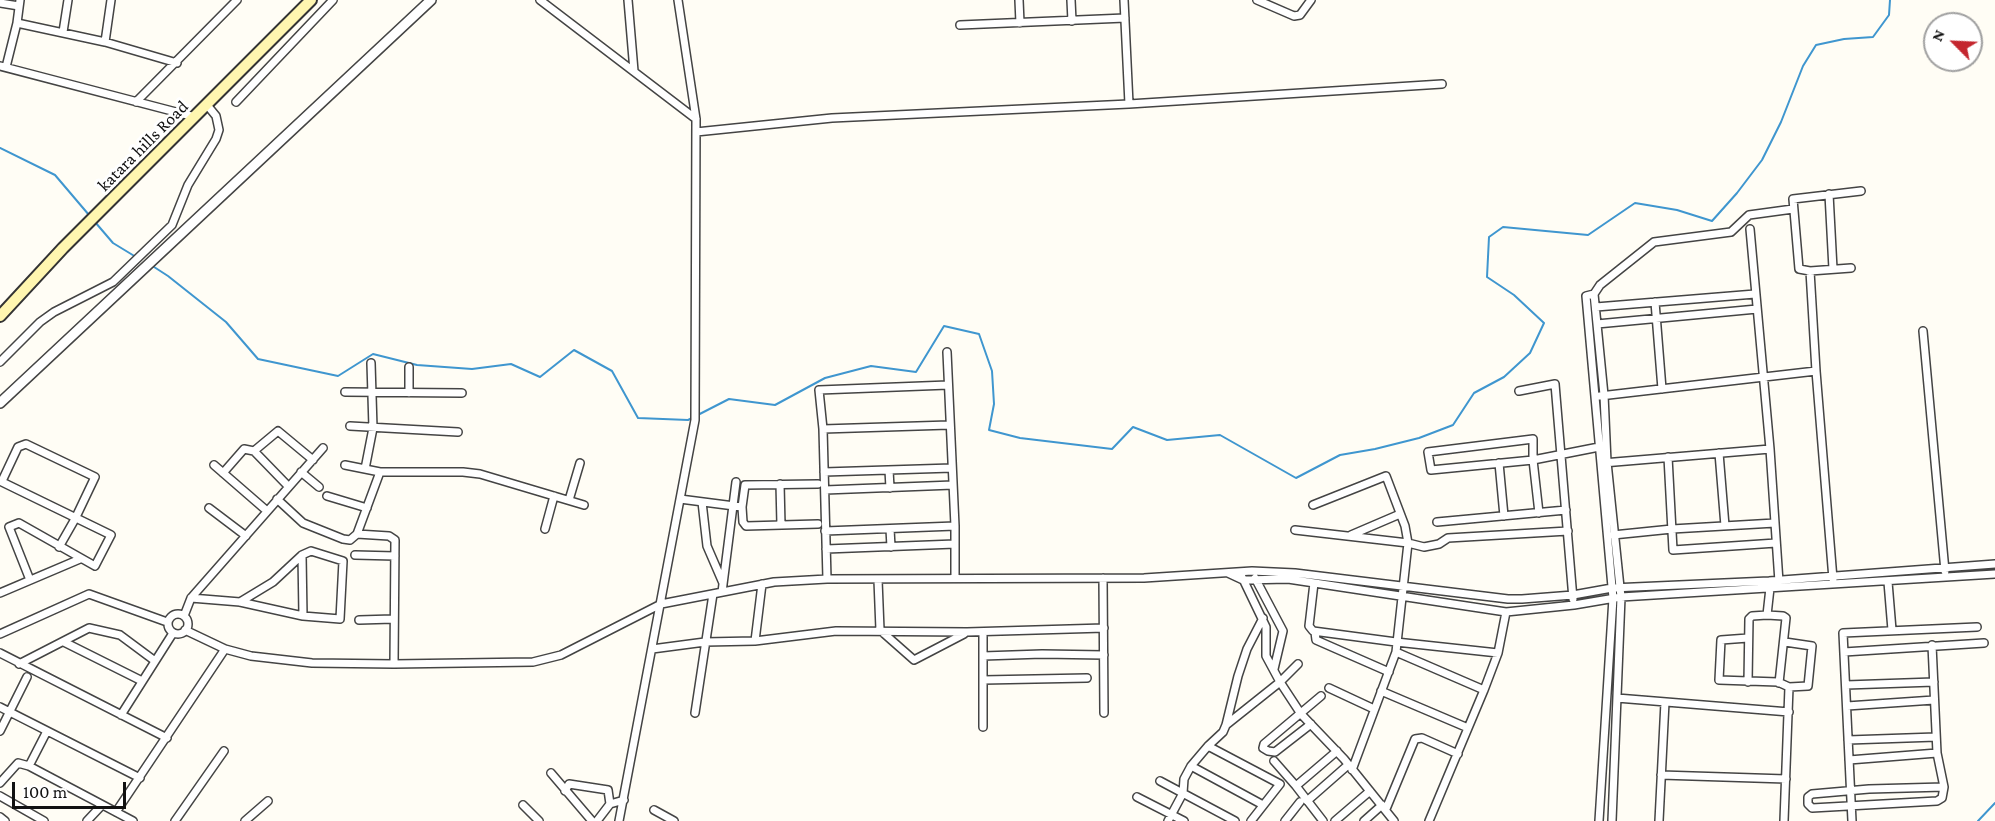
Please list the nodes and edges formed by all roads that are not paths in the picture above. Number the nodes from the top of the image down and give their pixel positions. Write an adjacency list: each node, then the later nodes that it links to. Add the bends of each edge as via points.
1 (68, 0): 22 (street)
2 (111, 0): 23 (street)
3 (237, 0): 24 (street)
4 (310, 0): 31 (main road, katara hills Road)
5 (333, 0): 29 (street)
6 (431, 0): 66 (street)
7 (540, 0): 26 (street)
8 (628, 0): 26 (street)
9 (678, 0): 33 (street)
10 (1019, 0): 20 (street)
11 (1071, 0): 18 (street)
12 (1124, 0): 17 (street)
13 (1257, 0): 14 (street, via 1294,16 1300,15)
14 (1311, 0)
15 (0, 3): 16 (street)
16 (20, 3): 19 (street)
17 (1125, 18): 18 (street); 30 (street)
18 (1072, 21): 20 (street)
19 (17, 23): 22 (street); 25 (street)
20 (1020, 23): 21 (street)
21 (960, 25)
22 (63, 32): 23 (street)
23 (105, 42): 24 (street)
24 (177, 63): 28 (street)
25 (3, 67): 28 (street)
26 (634, 71): 33 (street)
27 (1442, 84): 30 (street)
28 (136, 102): 32 (street)
29 (236, 102)
30 (1129, 104): 34 (street, via 832,118)
31 (207, 105): 32 (main road, katara hills Road); 52 (street, via 216,116 219,130 171,225 113,282 54,312)
32 (195, 117): 47 (main road, katara hills Road)
33 (696, 119): 34 (street)
34 (696, 132): 105 (street, via 695,416)
35 (1861, 191): 36 (street)
36 (1829, 194): 37 (street, via 1795,197); 40 (street)
37 (1793, 209): 41 (street, via 1799,269); 42 (street, via 1749,215 1731,232 1654,242)
38 (1750, 229): 43 (street)
39 (1851, 268): 40 (street)
40 (1833, 269): 41 (street)
41 (1810, 271): 55 (street)
42 (1594, 294): 45 (street); 65 (street, via 1586,296)
43 (1755, 294): 44 (street); 46 (street)
44 (1655, 302): 45 (street); 48 (street)
45 (1596, 307): 49 (street)
46 (1757, 309): 48 (street); 56 (street)
47 (0, 316)
48 (1657, 319): 49 (street); 58 (street)
49 (1597, 324): 64 (street)
50 (1923, 331): 147 (street)
51 (947, 352): 57 (street)
52 (0, 362)
53 (371, 363): 61 (street)
54 (409, 367): 62 (street)
55 (1816, 371): 56 (street); 152 (street)
56 (1764, 377): 58 (street); 74 (street)
57 (948, 385): 68 (street); 70 (street, via 819,390)
58 (1662, 389): 64 (street)
59 (1519, 391): 77 (street, via 1555,384)
60 (345, 392): 61 (street)
61 (372, 392): 62 (street); 69 (street)
62 (409, 393): 63 (street)
63 (462, 393)
64 (1604, 395): 65 (street); 83 (street)
65 (1595, 397): 72 (street)
66 (0, 404)
67 (350, 426): 69 (street)
68 (949, 426): 70 (street); 86 (street)
69 (373, 428): 71 (street); 87 (street)
70 (823, 429): 91 (street)
71 (458, 432)
72 (1599, 447): 77 (street); 83 (street)
73 (323, 448): 79 (street)
74 (1770, 449): 76 (street); 121 (street)
75 (254, 451): 79 (street, via 278,431); 92 (street, via 244,449); 98 (street)
76 (1719, 453): 78 (street); 125 (street)
77 (1562, 454): 80 (street); 114 (street)
78 (1668, 457): 83 (street); 128 (street)
79 (313, 460): 89 (street)
80 (1533, 460): 82 (street); 82 (street, via 1533,439 1428,452 1431,470); 116 (street)
81 (580, 463): 106 (street)
82 (1499, 463): 118 (street)
83 (1604, 463): 135 (street)
84 (214, 465): 92 (street)
85 (345, 465): 87 (street)
86 (952, 468): 88 (street); 97 (street)
87 (365, 469): 90 (street)
88 (889, 470): 91 (street); 100 (street)
89 (301, 472): 98 (street); 99 (street)
90 (380, 472): 103 (street, via 474,473); 113 (street)
91 (824, 472): 101 (street)
92 (223, 473): 115 (street)
93 (1, 481): 119 (street); 119 (street, via 18,447 26,444 95,477)
94 (736, 482): 109 (street)
95 (780, 484): 96 (street); 111 (street, via 745,484); 123 (street)
96 (818, 484)
97 (953, 485): 100 (street); 124 (street)
98 (288, 486): 104 (street)
99 (319, 487)
100 (890, 488): 101 (street)
101 (825, 490): 130 (street)
102 (327, 496): 113 (street)
103 (554, 496): 106 (street); 126 (street)
104 (277, 499): 115 (street); 132 (street, via 303,523 343,539 350,540)
105 (680, 499): 107 (street); 180 (street)
106 (569, 500): 108 (street)
107 (702, 502): 109 (street); 162 (street, via 707,546)
108 (584, 505)
109 (733, 506): 111 (street); 162 (street)
110 (1313, 506): 117 (street, via 1386,476)
111 (742, 507): 123 (street, via 746,526)
112 (209, 508): 133 (street)
113 (367, 508): 132 (street)
114 (1566, 510): 116 (street); 131 (street)
115 (267, 511): 133 (street)
116 (1539, 513): 118 (street)
117 (1400, 514): 134 (street); 136 (street)
118 (1504, 516): 120 (street)
119 (75, 519): 139 (street); 145 (street, via 111,535 95,566)
120 (1437, 522)
121 (1775, 523): 125 (street); 137 (street)
122 (818, 524): 123 (street)
123 (781, 525)
124 (955, 526): 127 (street); 138 (street)
125 (1725, 526): 128 (street)
126 (545, 529)
127 (890, 529): 130 (street); 140 (street)
128 (1672, 529): 135 (street); 137 (street, via 1673,550)
129 (1295, 530): 134 (street)
130 (825, 531): 141 (street)
131 (1568, 531): 136 (street, via 1448,538 1424,548); 174 (street)
132 (357, 534): 144 (street, via 389,536 395,540)
133 (246, 536): 177 (street)
134 (1349, 536): 136 (street)
135 (1611, 536): 168 (street); 169 (street)
136 (1408, 543): 167 (street)
137 (1776, 543): 165 (street)
138 (955, 544): 140 (street); 154 (street)
139 (59, 547): 145 (street); 158 (street, via 19,524 9,527)
140 (891, 547): 141 (street)
141 (826, 549): 156 (street)
142 (302, 555): 179 (street, via 273,582); 185 (street); 185 (street, via 311,551 343,561 340,619)
143 (355, 555): 144 (street)
144 (394, 556): 187 (street)
145 (80, 559): 158 (street)
146 (1995, 564): 147 (street)
147 (1944, 567): 152 (street); 153 (street)
148 (1241, 570): 149 (street); 150 (street); 160 (street)
149 (1252, 571): 157 (street); 167 (street)
150 (1228, 573): 155 (street); 160 (street)
151 (1995, 574): 153 (street)
152 (1833, 575): 165 (street); 166 (street)
153 (1945, 576): 161 (street)
154 (955, 578): 155 (street); 159 (street)
155 (1103, 578): 191 (street)
156 (827, 579): 159 (street); 164 (street)
157 (1256, 579): 160 (street); 163 (street); 192 (street)
158 (30, 580): 172 (street)
159 (879, 580): 194 (street)
160 (1243, 580): 186 (street)
161 (1888, 582): 166 (street); 195 (street)
162 (723, 583): 171 (street)
163 (1314, 583): 175 (street); 197 (street, via 1309,626)
164 (762, 584): 171 (street); 202 (street)
165 (1779, 584): 166 (street); 168 (street); 170 (street)
166 (1834, 585)
167 (1404, 586): 174 (street, via 1508,599); 175 (street)
168 (1620, 587): 169 (street); 176 (street)
169 (1612, 588): 174 (street); 178 (street)
170 (1770, 588): 176 (street); 183 (street)
171 (722, 592): 173 (street)
172 (0, 593)
173 (713, 594): 180 (street); 204 (street)
174 (1573, 595): 181 (street)
175 (1403, 597): 182 (street); 205 (street)
176 (1621, 597): 178 (street); 237 (street)
177 (191, 598): 179 (street); 184 (street)
178 (1612, 598): 181 (street); 316 (street)
179 (240, 602): 185 (street)
180 (661, 604): 210 (street); 219 (street, via 561,655 533,662)
181 (1574, 605): 182 (street)
182 (1506, 612): 214 (street)
183 (1767, 615): 201 (street, via 1750,616); 206 (street, via 1785,616)
184 (184, 616): 189 (street, via 174,614); 193 (street, via 188,624)
185 (303, 616)
186 (1263, 618): 192 (street); 221 (street, via 1266,656); 250 (street, via 1247,649)
187 (393, 619): 188 (street); 219 (street)
188 (358, 620)
189 (167, 622): 198 (street); 200 (street, via 89,594)
190 (1977, 627): 195 (street)
191 (1104, 628): 196 (street); 216 (street)
192 (1281, 628): 221 (street, via 1283,635)
193 (185, 630): 198 (street); 209 (street)
194 (880, 630): 199 (street); 199 (street, via 914,660); 202 (street)
195 (1892, 630): 212 (street, via 1843,633)
196 (983, 632): 199 (street); 215 (street)
197 (1315, 632): 205 (street); 222 (street, via 1316,640)
198 (173, 633): 217 (street)
199 (967, 633)
200 (0, 634)
201 (1748, 638): 228 (street); 228 (street, via 1722,639 1719,680)
202 (755, 641): 204 (street)
203 (64, 642): 217 (street, via 89,628 120,635); 218 (street); 226 (street)
204 (705, 642): 210 (street); 245 (street)
205 (1396, 642): 211 (street); 214 (street)
206 (1785, 642): 230 (street); 232 (street, via 1812,646 1808,686)
207 (1984, 643): 208 (street)
208 (1932, 645): 212 (street); 229 (street)
209 (225, 648): 219 (street, via 251,656 312,663); 256 (street)
210 (652, 649): 283 (street)
211 (1396, 652): 222 (street); 234 (street)
212 (1844, 652): 231 (street)
213 (0, 653): 218 (street)
214 (1498, 653): 234 (street)
215 (983, 656): 216 (street); 225 (street)
216 (1104, 656): 246 (street)
217 (154, 662): 226 (street)
218 (19, 664): 248 (street)
219 (394, 664)
220 (1298, 664): 227 (street)
221 (1274, 669): 227 (street)
222 (1389, 672): 235 (street)
223 (27, 677): 243 (street)
224 (1087, 678): 225 (street)
225 (983, 680): 251 (street)
226 (142, 681): 248 (street)
227 (1280, 682): 247 (street); 250 (street)
228 (1748, 682): 230 (street)
229 (1934, 682): 231 (street); 238 (street)
230 (1779, 683): 232 (street)
231 (1846, 685): 240 (street)
232 (1789, 687): 244 (street)
233 (1329, 688): 242 (street)
234 (1484, 690): 252 (street)
235 (1381, 692): 242 (street); 252 (street)
236 (1321, 696): 247 (street)
237 (1617, 698): 239 (street); 317 (street)
238 (1934, 700): 240 (street); 255 (street)
239 (1665, 702): 244 (street); 269 (street)
240 (1847, 706): 257 (street)
241 (0, 707): 243 (street)
242 (1374, 709): 267 (street)
243 (10, 712): 253 (street); 254 (street)
244 (1789, 712): 271 (street)
245 (695, 713)
246 (1104, 713)
247 (1301, 714): 249 (street); 249 (street, via 1263,748 1275,752)
248 (121, 715): 256 (street)
249 (1311, 724): 260 (street)
250 (1226, 725): 258 (street)
251 (983, 727)
252 (1468, 728): 262 (street)
253 (0, 731)
254 (47, 731): 265 (street); 270 (street)
255 (1936, 736): 257 (street); 261 (street)
256 (166, 738): 270 (street)
257 (1848, 740): 263 (street)
258 (1208, 746): 266 (street); 289 (street, via 1280,784)
259 (224, 751): 303 (street)
260 (1336, 751): 267 (street); 274 (street)
261 (1937, 753): 263 (street); 275 (street)
262 (1458, 754): 291 (street, via 1422,738 1415,739); 298 (street)
263 (1849, 760): 279 (street)
264 (1274, 761): 274 (street)
265 (29, 766): 273 (street, via 18,763); 287 (street)
266 (1191, 766): 280 (street, via 1184,779); 289 (street)
267 (1350, 768): 278 (street); 285 (street)
268 (551, 773): 277 (street)
269 (1661, 775): 271 (street); 318 (street)
270 (140, 778): 293 (street)
271 (1786, 778): 319 (street)
272 (1160, 781): 280 (street)
273 (0, 783)
274 (1296, 786): 285 (street)
275 (1944, 787): 279 (street); 290 (street, via 1940,800)
276 (608, 790): 277 (street, via 569,784); 283 (street); 286 (street)
277 (565, 791): 304 (street)
278 (1371, 791): 291 (street); 313 (street)
279 (1851, 791): 290 (street); 290 (street, via 1812,794 1808,804 1812,808)
280 (1183, 793): 295 (street); 309 (street)
281 (0, 796): 300 (street)
282 (1137, 797): 295 (street)
283 (624, 800): 286 (street); 306 (street)
284 (268, 801): 296 (street)
285 (1303, 802): 311 (street); 312 (street)
286 (610, 804): 305 (street)
287 (102, 805): 293 (street); 301 (street)
288 (523, 805): 297 (street)
289 (1263, 805): 310 (street)
290 (1851, 806): 320 (street)
291 (1384, 807): 314 (street); 315 (street)
292 (654, 810): 307 (street)
293 (116, 812): 302 (street)
294 (0, 817): 299 (street)
295 (1169, 818): 308 (street)
296 (250, 820)
297 (536, 820)
298 (1430, 820)
299 (5, 821)
300 (44, 821)
301 (87, 821)
302 (134, 821)
303 (175, 821)
304 (592, 821)
305 (597, 821)
306 (619, 821)
307 (674, 821)
308 (1184, 821)
309 (1235, 821)
310 (1251, 821)
311 (1285, 821)
312 (1323, 821)
313 (1335, 821)
314 (1364, 821)
315 (1394, 821)
316 (1599, 821)
317 (1612, 821)
318 (1659, 821)
319 (1784, 821)
320 (1852, 821)

